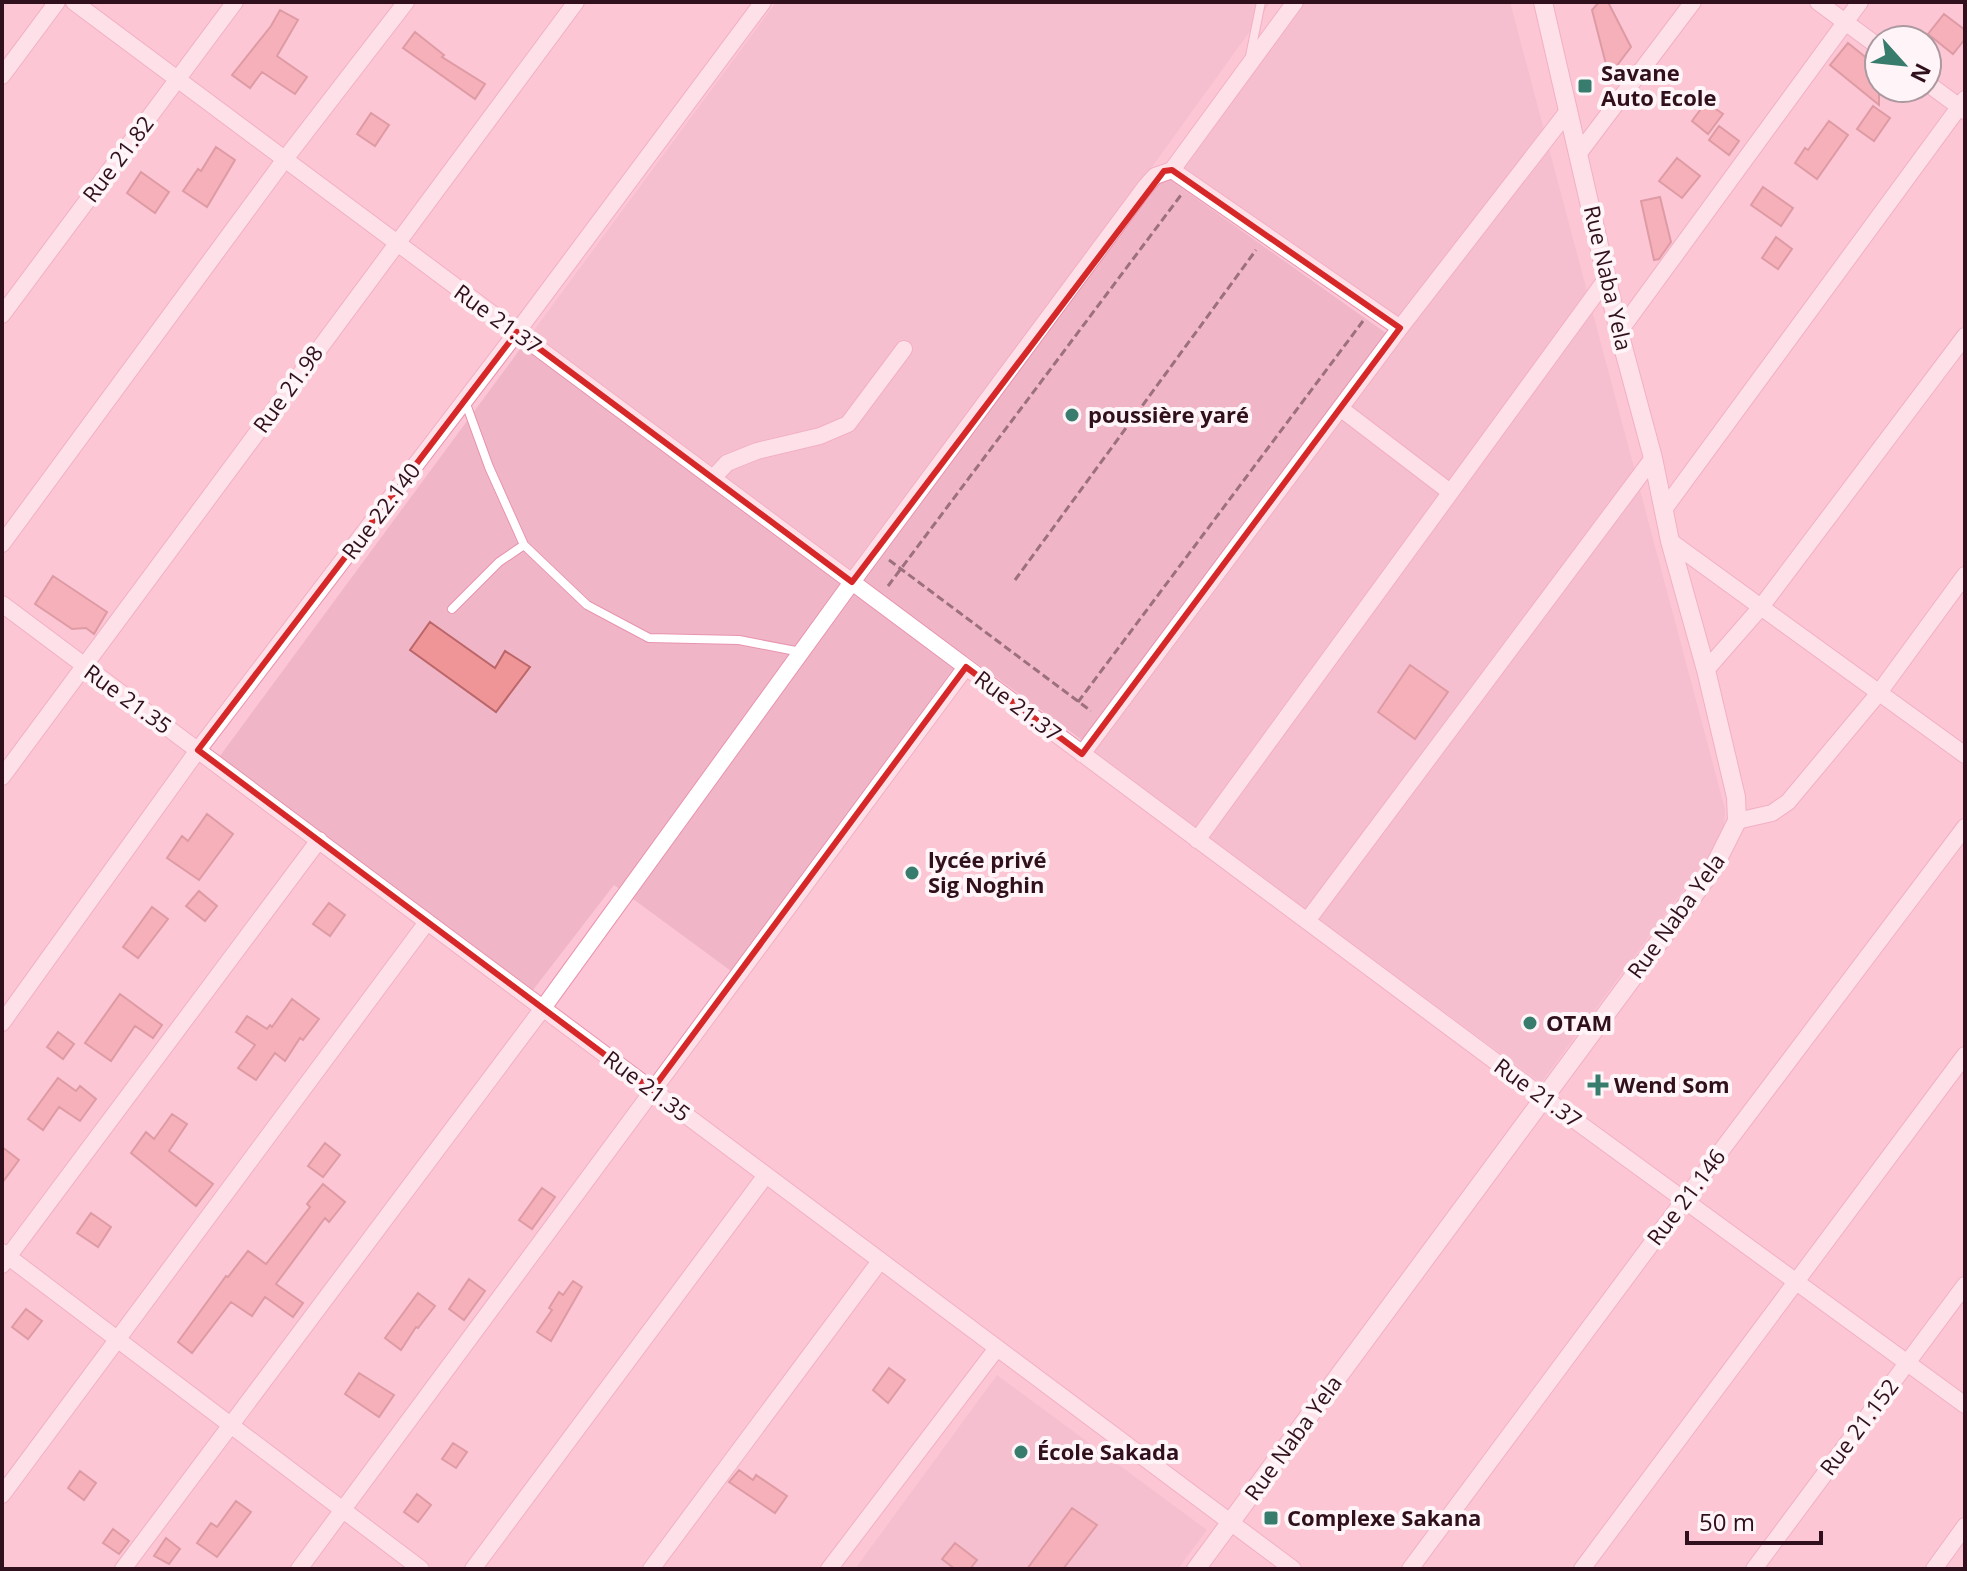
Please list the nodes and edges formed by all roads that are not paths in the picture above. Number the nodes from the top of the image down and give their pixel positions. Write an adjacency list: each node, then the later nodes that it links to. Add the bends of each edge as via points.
1 (57, 2): 16 (street)
2 (74, 2): 17 (street, Rue 21.37)
3 (235, 2): 17 (street, Rue 21.82)
4 (406, 2): 22 (street)
5 (576, 2): 24 (street, Rue 21.98)
6 (763, 2): 28 (street, Rue 22.140)
7 (1261, 2): 15 (lane)
8 (1295, 2): 15 (street)
9 (1543, 2): 20 (street, Rue Naba Yela)
10 (1693, 2): 21 (street)
11 (1818, 2): 13 (street)
12 (1860, 2): 13 (street)
13 (1845, 22): 14 (street); 29 (street)
14 (1863, 35)
15 (1248, 66): 23 (street)
16 (2, 76)
17 (178, 79): 22 (street, Rue 21.37); 26 (street, Rue 21.82)
18 (1943, 93): 19 (street)
19 (1963, 106): 37 (street)
20 (1568, 111): 21 (street, Rue Naba Yela); 27 (street)
21 (1579, 153): 25 (street, Rue Naba Yela)
22 (285, 159): 24 (street, Rue 21.37); 39 (street)
23 (1172, 170): 27 (street); 42 (street, via 1146,186)
24 (396, 243): 28 (street, Rue 21.37); 47 (street, Rue 21.98)
25 (1607, 278): 29 (street, Rue Naba Yela); 36 (street)
26 (2, 315)
27 (1400, 328): 33 (street)
28 (517, 332): 32 (street, Rue 22.140); 35 (street, Rue 21.37)
29 (1619, 332): 34 (street, Rue Naba Yela)
30 (1965, 336): 44 (street)
31 (904, 349): 35 (street, via 848,424 757,451 727,463)
32 (465, 400): 40 (lane); 51 (street, Rue 22.140)
33 (1340, 408): 36 (street); 52 (street)
34 (1653, 458): 37 (street, Rue Naba Yela); 59 (street)
35 (713, 478): 42 (street, Rue 21.37)
36 (1450, 492): 58 (street)
37 (1665, 508): 38 (street, Rue Naba Yela)
38 (1670, 541): 44 (street); 49 (street, Rue Naba Yela)
39 (2, 544)
40 (524, 545): 45 (lane); 46 (lane, via 587,605 649,638 739,640)
41 (1965, 575): 50 (street)
42 (852, 582): 46 (street); 48 (street, Rue 21.37)
43 (2, 604): 47 (street, Rue 21.35)
44 (1761, 607): 49 (street); 50 (street)
45 (452, 609)
46 (802, 652): 61 (street)
47 (83, 666): 51 (street, Rue 21.35); 54 (street, Rue 21.98)
48 (966, 667): 52 (street, Rue 21.37); 64 (street)
49 (1706, 670): 55 (street, Rue Naba Yela)
50 (1878, 694): 53 (street); 55 (street, via 1788,802 1772,813)
51 (198, 750): 57 (street, Rue 21.35); 62 (street, Rue 22.140)
52 (1082, 754): 58 (street, Rue 21.37)
53 (1965, 755)
54 (2, 777)
55 (1737, 821): 65 (street, Rue Naba Yela, via 1713,869)
56 (1965, 827): 67 (street, Rue 21.146)
57 (319, 840): 60 (street, Rue 21.35); 68 (street)
58 (1197, 840): 59 (street, Rue 21.37)
59 (1307, 921): 65 (street, Rue 21.37)
60 (427, 922): 61 (street, Rue 21.35); 72 (street)
61 (543, 1008): 64 (street, Rue 21.35); 76 (street)
62 (2, 1023)
63 (1965, 1055): 70 (street)
64 (652, 1090): 66 (street, Rue 21.35); 78 (street)
65 (1543, 1097): 67 (street, Rue 21.37); 79 (street, Rue Naba Yela)
66 (766, 1175): 69 (street, Rue 21.35); 84 (street)
67 (1684, 1200): 70 (street, Rue 21.37); 89 (street, Rue 21.146)
68 (4, 1258): 72 (street)
69 (880, 1261): 73 (street, Rue 21.35); 85 (street)
70 (1795, 1281): 74 (street, Rue 21.37); 90 (street)
71 (1965, 1285): 74 (street, Rue 21.152)
72 (117, 1341): 76 (street); 77 (street)
73 (997, 1348): 79 (street, Rue 21.35); 86 (street)
74 (1907, 1363): 75 (street, Rue 21.37); 91 (street, Rue 21.152)
75 (1965, 1405)
76 (231, 1425): 78 (street); 81 (street)
77 (2, 1495)
78 (342, 1511): 82 (street); 83 (street)
79 (1230, 1523): 87 (street, Rue Naba Yela); 88 (street, Rue 21.35)
80 (1965, 1526): 92 (street)
81 (123, 1569)
82 (299, 1569)
83 (421, 1569)
84 (473, 1569)
85 (651, 1569)
86 (829, 1569)
87 (1196, 1569)
88 (1293, 1569)
89 (1410, 1569)
90 (1582, 1569)
91 (1754, 1569)
92 (1934, 1569)

